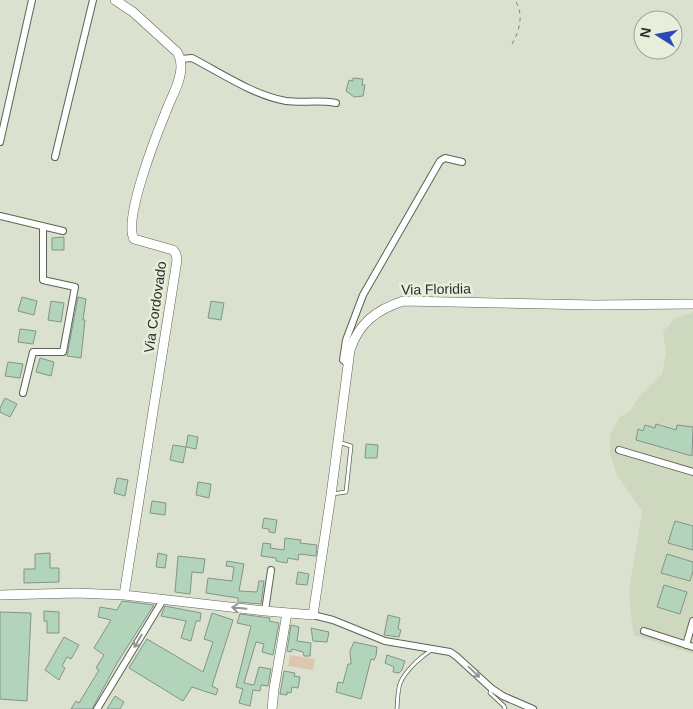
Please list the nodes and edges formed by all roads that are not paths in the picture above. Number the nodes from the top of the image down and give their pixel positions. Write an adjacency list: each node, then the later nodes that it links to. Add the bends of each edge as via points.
1 (32, 0): 6 (street)
2 (93, 0): 7 (street)
3 (115, 0): 4 (street, via 133,12)
4 (181, 59): 5 (street, via 192,58 271,97); 21 (street, Via Cordovado, via 180,76 136,198 131,228 134,239 173,250 177,260)
5 (336, 103)
6 (0, 142)
7 (55, 157)
8 (462, 162): 13 (street, via 445,158 440,161 363,295 346,340 344,360)
9 (0, 216): 10 (street)
10 (43, 226): 11 (street); 14 (street, via 43,280 75,287 63,352 33,352)
11 (63, 231)
12 (693, 304): 13 (street, Via Floridia, via 403,301 377,312 357,331)
13 (348, 364): 15 (street, Via Floridia)
14 (23, 393)
15 (338, 442): 18 (street, Via Floridia); 18 (lane, via 351,446 346,492)
16 (619, 450): 17 (street)
17 (693, 472)
18 (331, 494): 25 (street, Via Floridia)
19 (271, 570): 23 (street)
20 (0, 595): 21 (street)
21 (124, 595): 22 (street)
22 (163, 600): 23 (street, one-way to 22); 31 (street, one-way to 31)
23 (266, 611): 24 (street)
24 (287, 613): 25 (street); 32 (street)
25 (313, 615): 29 (street, via 385,642)
26 (693, 622): 28 (street)
27 (644, 631): 28 (street)
28 (690, 646)
29 (432, 649): 30 (street, one-way to 30, via 450,652); 33 (lane, via 404,674)
30 (491, 688): 34 (lane, via 490,693); 35 (street)
31 (97, 709)
32 (272, 709)
33 (397, 709)
34 (505, 709)
35 (534, 709)

